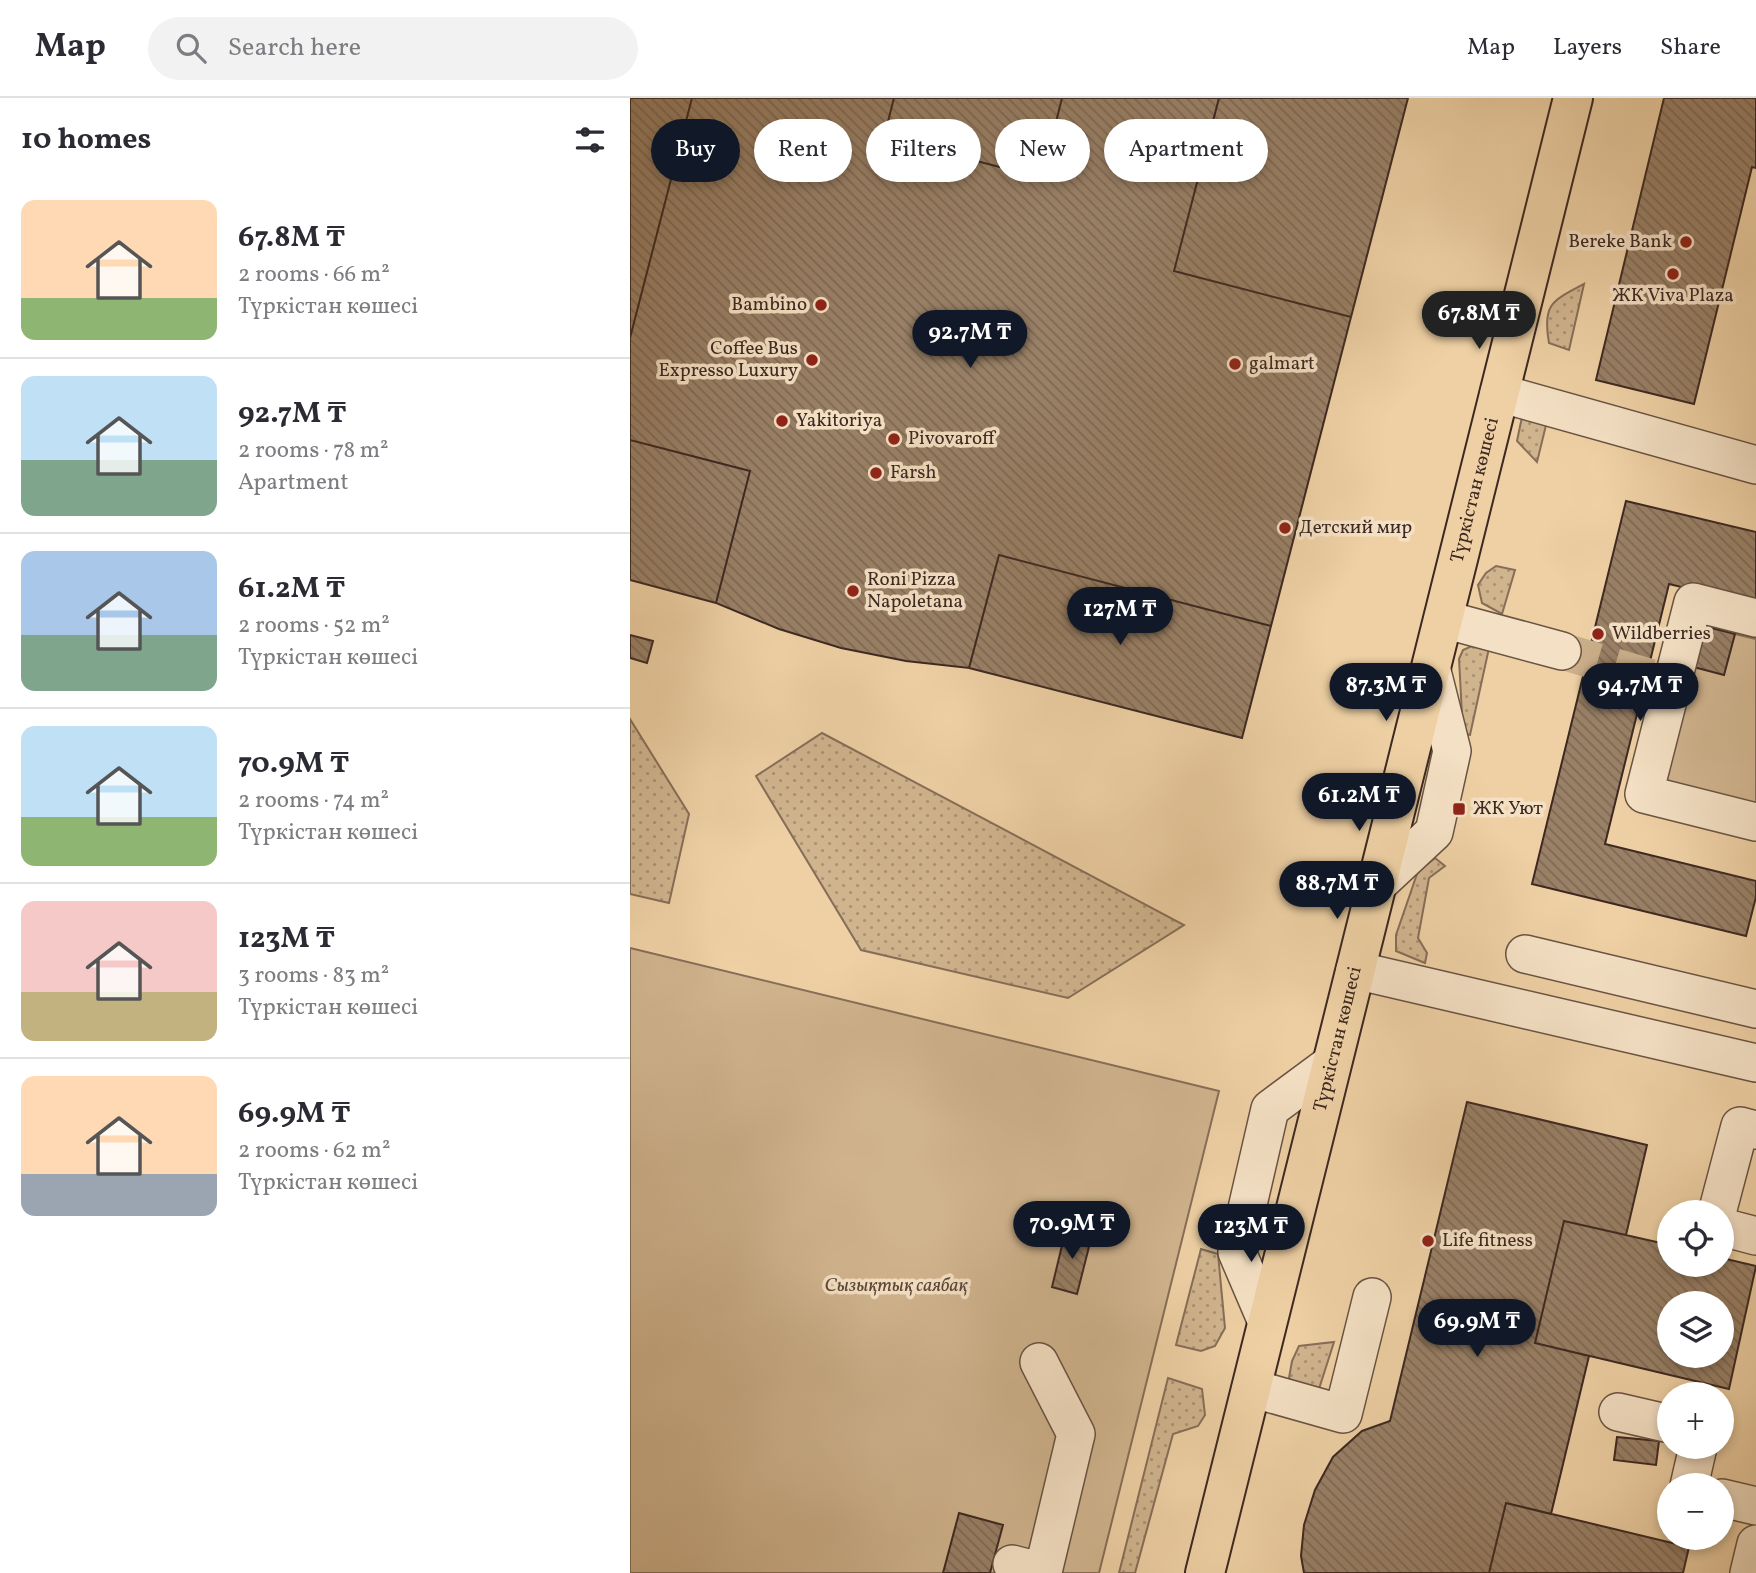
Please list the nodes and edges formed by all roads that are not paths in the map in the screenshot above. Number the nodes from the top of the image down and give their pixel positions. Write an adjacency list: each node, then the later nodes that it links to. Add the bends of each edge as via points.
1 (1573, 98): 2 (main road, Түркістан көшесі)
2 (1499, 393): 3 (lane); 5 (main road, Түркістан көшесі)
3 (1756, 465)
4 (1756, 618): 7 (lane, via 1693,602 1644,794)
5 (1443, 619): 6 (lane); 9 (main road, Түркістан көшесі)
6 (1562, 651)
7 (1756, 822)
8 (1525, 954): 10 (lane)
9 (1355, 970): 11 (lane); 18 (main road, Түркістан көшесі)
10 (1756, 1009)
11 (1754, 1054)
12 (1756, 1130): 13 (lane, via 1740,1126)
13 (1720, 1200)
14 (1734, 1230): 15 (lane)
15 (1756, 1236)
16 (1372, 1297): 18 (lane, via 1343,1414)
17 (1039, 1362): 24 (lane, via 1076,1434 1043,1572)
18 (1251, 1388): 25 (main road, Түркістан көшесі)
19 (1618, 1412): 20 (lane)
20 (1657, 1421)
21 (1734, 1500): 22 (lane)
22 (1756, 1506)
23 (1756, 1544): 26 (lane)
24 (1012, 1564)
25 (1205, 1573)
26 (1749, 1573)

